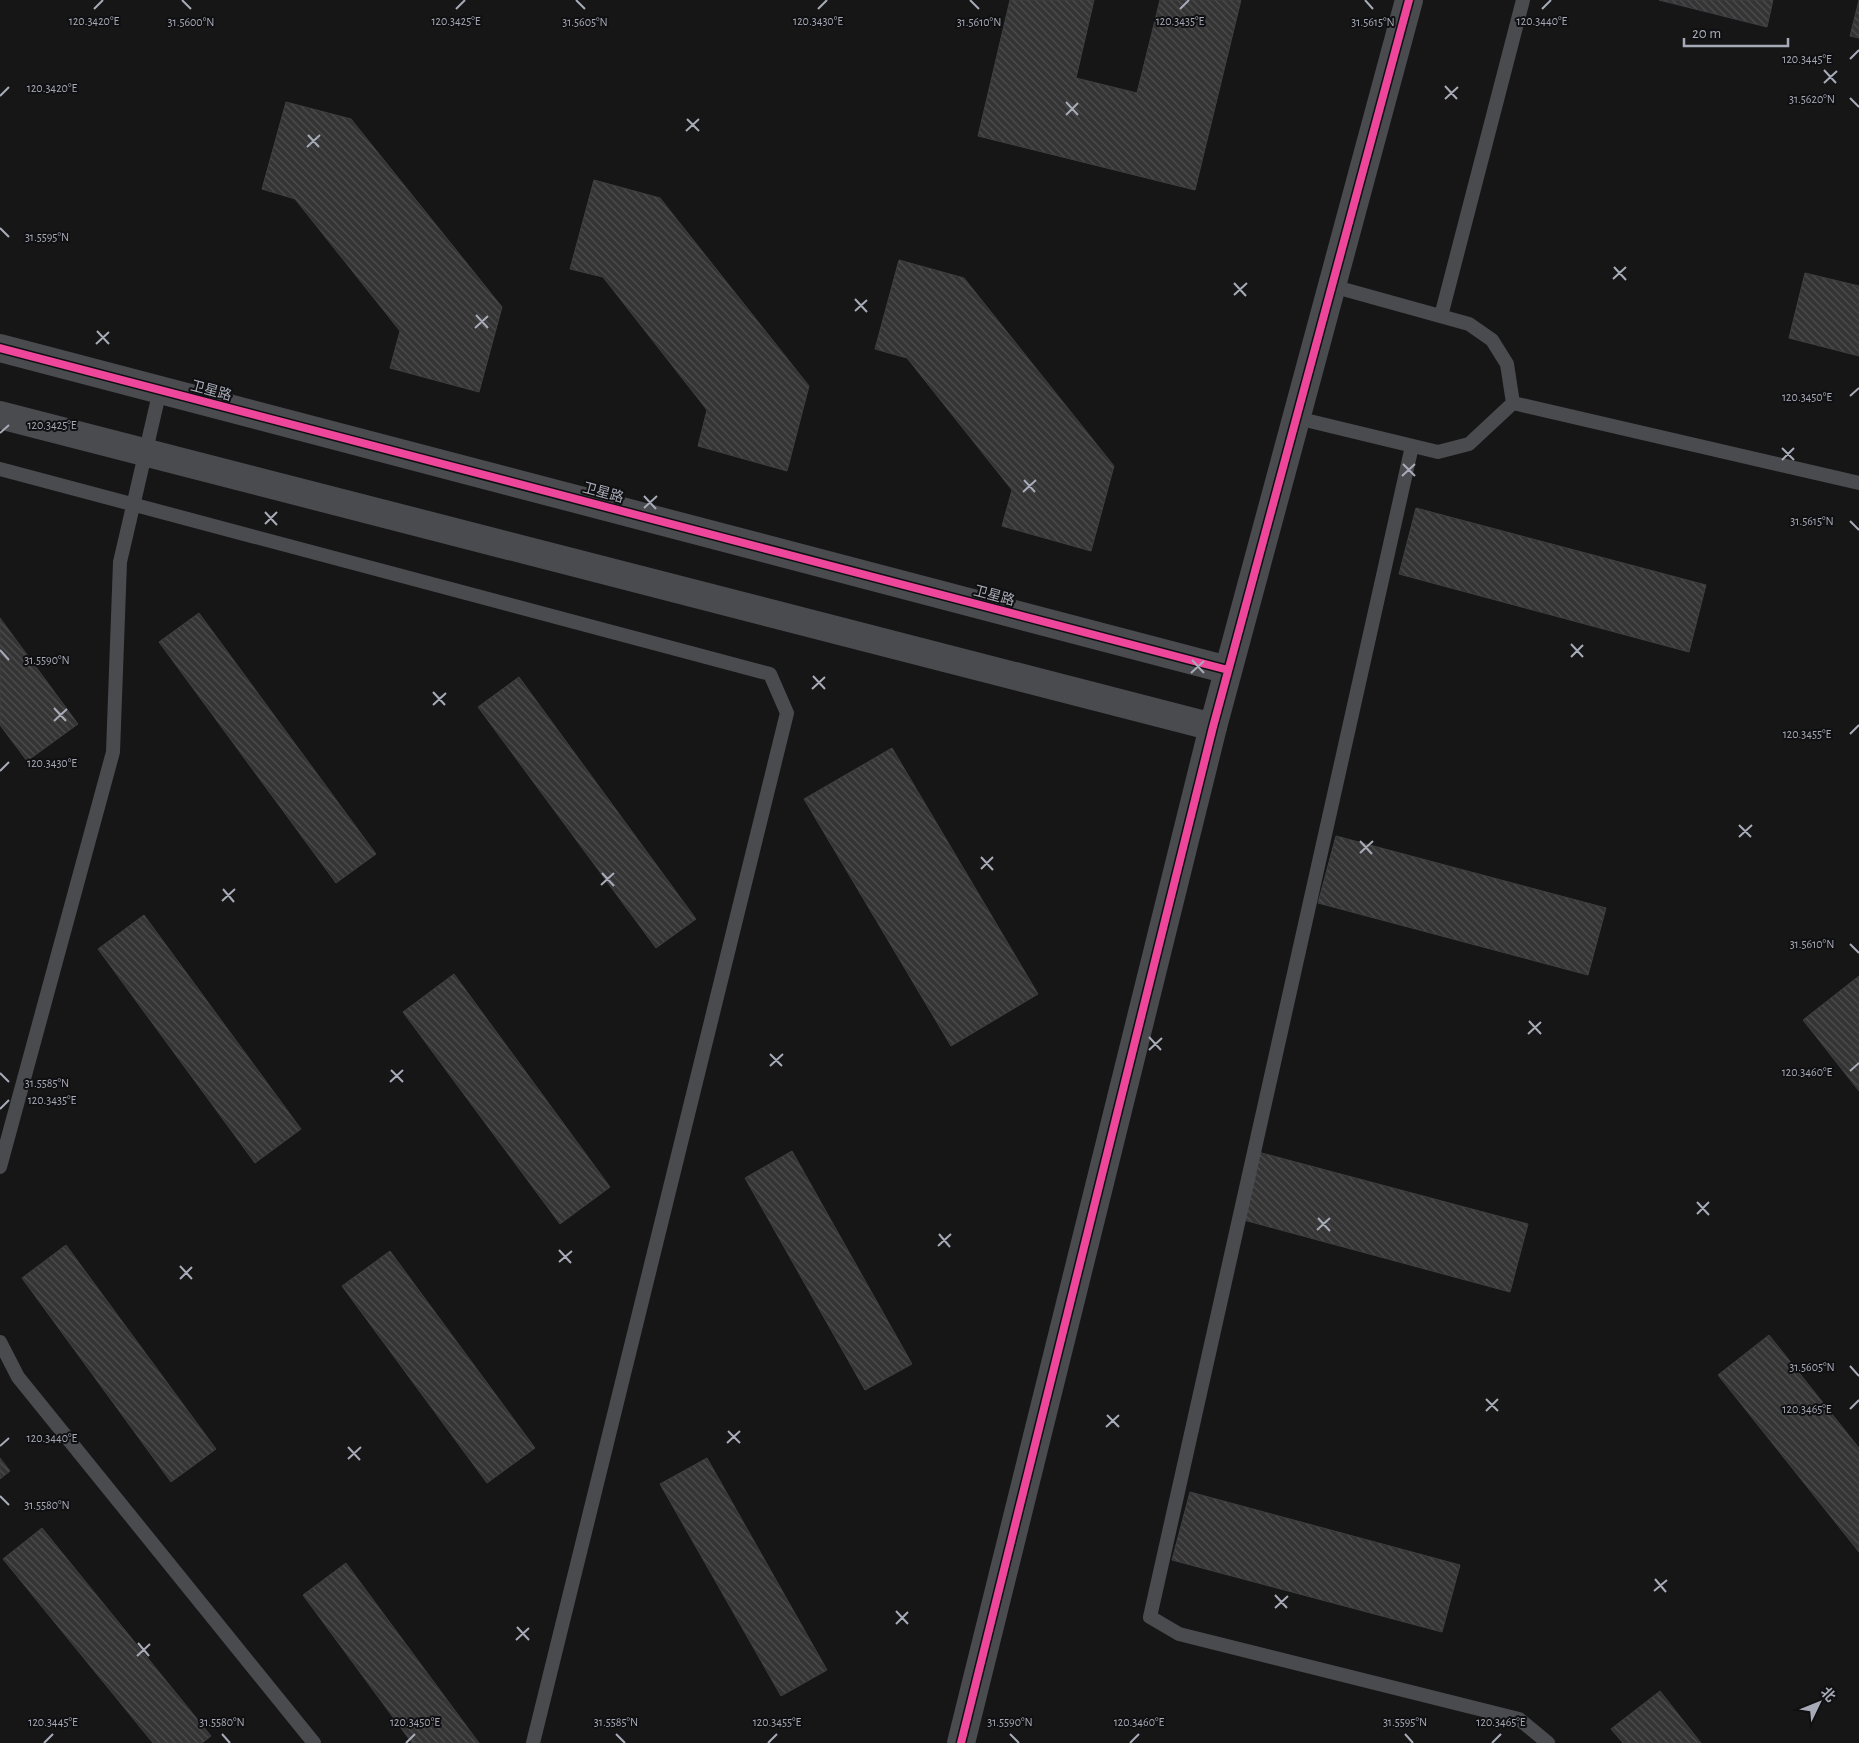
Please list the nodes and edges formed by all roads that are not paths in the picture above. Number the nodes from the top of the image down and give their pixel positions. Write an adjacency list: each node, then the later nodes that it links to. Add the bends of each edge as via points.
1 (1409, 0): 3 (street)
2 (1522, 0): 4 (lane)
3 (1332, 286): 4 (lane); 9 (street)
4 (1441, 316): 7 (lane, via 1469,324 1492,340 1507,364)
5 (0, 348): 6 (street, 卫星路)
6 (160, 390): 11 (lane); 15 (street, 卫星路)
7 (1513, 403): 10 (lane, via 1469,444 1438,452); 13 (lane)
8 (0, 414): 11 (street)
9 (1297, 418): 10 (lane); 15 (street)
10 (1412, 446): 22 (lane, via 1150,1617 1179,1634 1519,1720)
11 (146, 452): 14 (lane); 16 (street)
12 (0, 469): 14 (lane)
13 (1859, 483)
14 (134, 504): 17 (lane, via 120,562 113,752); 20 (lane, via 770,674 787,713)
15 (1228, 670): 16 (street)
16 (1213, 727): 21 (street)
17 (0, 1167)
18 (0, 1342): 19 (lane, via 18,1377)
19 (314, 1743)
20 (532, 1743)
21 (961, 1743)
22 (1548, 1743)

